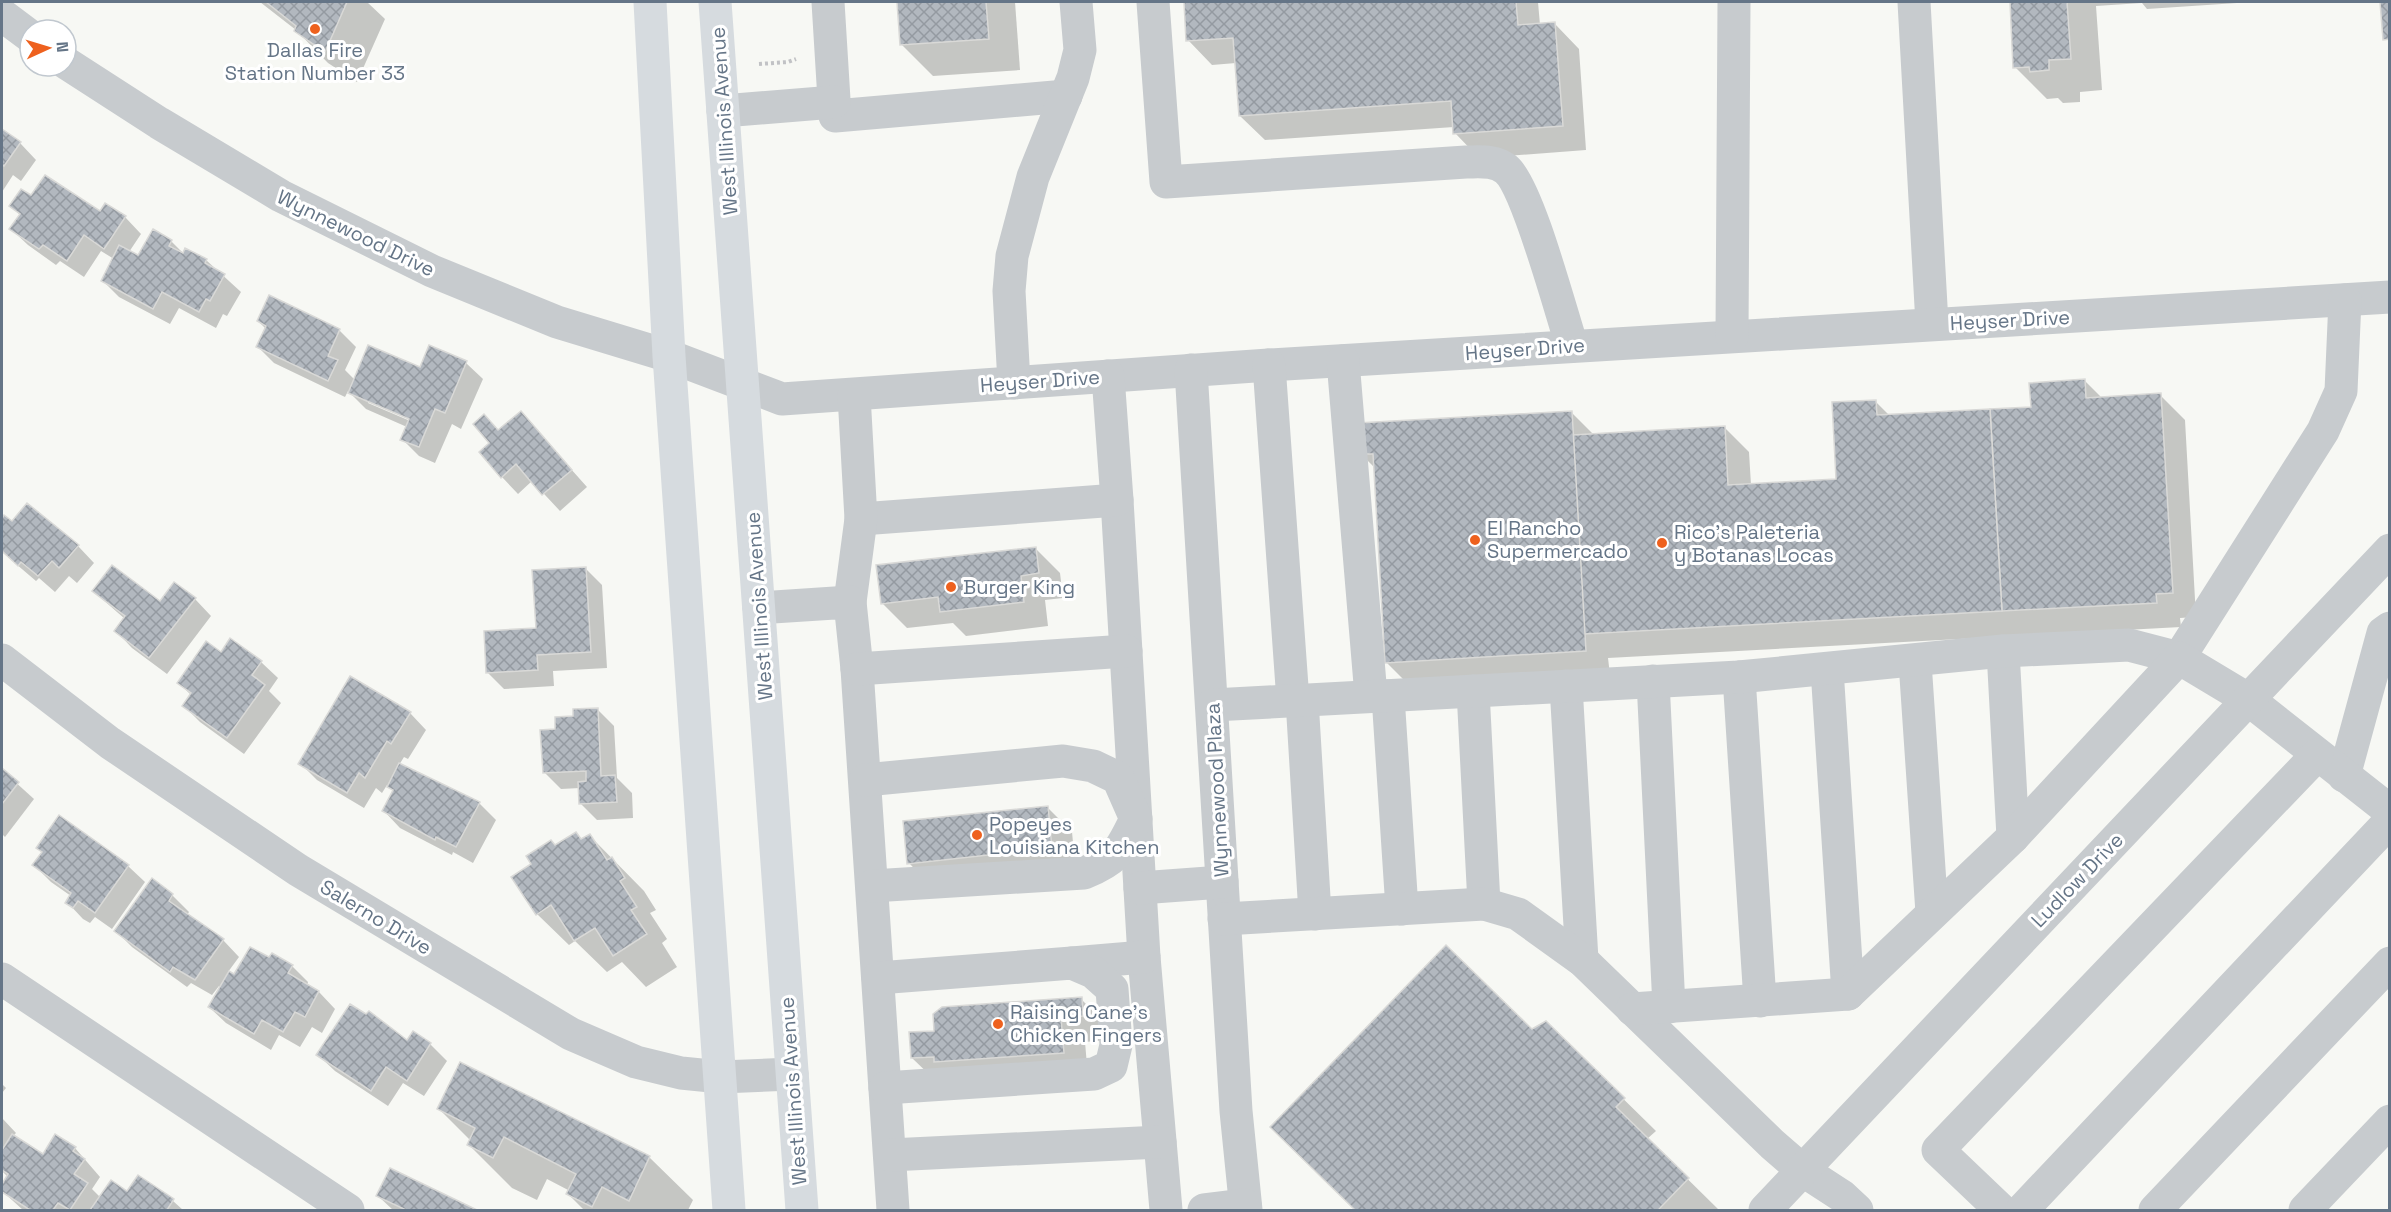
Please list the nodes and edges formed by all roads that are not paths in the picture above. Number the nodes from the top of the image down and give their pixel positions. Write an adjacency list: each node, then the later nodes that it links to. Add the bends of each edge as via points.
1 (650, 2): 19 (main road)
2 (715, 2): 13 (main road, West Illinois Avenue)
3 (828, 2): 12 (street)
4 (1076, 2): 11 (street, via 1080,50)
5 (1153, 2): 18 (street, via 1166,182 1495,163 1508,171 1525,201)
6 (1734, 2): 17 (street)
7 (1914, 2): 16 (street)
8 (2, 15): 9 (street)
9 (18, 27)
10 (78, 71): 19 (street, Wynnewood Drive, via 281,196 432,271 556,322)
11 (1066, 96): 12 (street, via 836,116); 24 (street, via 1033,177 1012,256 1009,291)
12 (834, 102): 13 (street)
13 (723, 111): 25 (main road, West Illinois Avenue)
14 (2390, 297): 15 (street, Heyser Drive)
15 (2345, 300): 16 (street, Heyser Drive); 35 (street, via 2341,391 2323,431)
16 (1932, 324): 17 (street, Heyser Drive)
17 (1732, 336): 18 (street, Heyser Drive)
18 (1572, 346): 20 (street, Heyser Drive)
19 (669, 356): 25 (street, Heyser Drive); 74 (main road)
20 (1343, 361): 21 (street, Heyser Drive); 44 (street)
21 (1269, 365): 22 (street, Heyser Drive); 45 (street)
22 (1191, 370): 23 (street, Heyser Drive); 47 (street, Wynnewood Plaza)
23 (1108, 376): 24 (street, Heyser Drive); 27 (street)
24 (1014, 383): 26 (street, Heyser Drive)
25 (744, 384): 26 (street, Heyser Drive, via 782,399); 31 (main road, West Illinois Avenue)
26 (854, 395): 28 (street)
27 (1117, 500): 28 (street); 33 (street)
28 (861, 519): 30 (street)
29 (2390, 550): 46 (street, Ludlow Drive)
30 (850, 602): 31 (street); 38 (street)
31 (759, 608): 73 (main road, West Illinois Avenue)
32 (2390, 628): 49 (street, via 2384,633)
33 (1126, 651): 38 (street); 52 (street)
34 (2003, 651): 35 (street, via 2129,645); 37 (street); 54 (street)
35 (2179, 658): 46 (street); 54 (street)
36 (2, 660): 74 (street, Salerno Drive, via 110,743 298,870 571,1034 636,1062)
37 (1915, 662): 39 (street); 61 (street)
38 (857, 669): 50 (street)
39 (1827, 669): 40 (street); 69 (street)
40 (1740, 677): 41 (street); 70 (street)
41 (1653, 681): 42 (street); 71 (street)
42 (1566, 686): 43 (street); 64 (street)
43 (1473, 691): 44 (street); 58 (street)
44 (1379, 696): 45 (street); 59 (street)
45 (1298, 700): 47 (street); 60 (street)
46 (2249, 700): 48 (street); 79 (street, Ludlow Drive)
47 (1213, 705): 55 (street, Wynnewood Plaza)
48 (2318, 755): 49 (street); 89 (street, via 1938,1150)
49 (2344, 776): 51 (street)
50 (865, 780): 52 (street, via 1063,761 1093,766 1118,778); 56 (street)
51 (2390, 811)
52 (1136, 819): 56 (street, via 1121,849 1106,864 1084,873); 57 (street)
53 (2390, 822): 90 (street)
54 (2013, 837): 61 (street)
55 (1222, 882): 57 (street); 62 (street, Wynnewood Plaza)
56 (872, 886): 67 (street)
57 (1140, 888): 63 (street)
58 (1485, 904): 59 (street); 64 (street, via 1518,914)
59 (1402, 909): 60 (street)
60 (1315, 914): 62 (street)
61 (1932, 914): 69 (street)
62 (1224, 920): 80 (street, Wynnewood Plaza)
63 (1144, 957): 65 (street); 77 (street)
64 (1582, 960): 72 (street)
65 (1072, 963): 67 (street); 75 (street, via 1093,972 1112,989 1116,1046 1111,1066 1094,1074)
66 (2390, 963): 91 (street)
67 (878, 978): 75 (street)
68 (2, 979): 81 (street)
69 (1848, 994): 70 (street)
70 (1760, 1002): 71 (street)
71 (1669, 1007): 72 (street)
72 (1632, 1009): 79 (street)
73 (792, 1074): 74 (street, Salerno Drive); 83 (main road, West Illinois Avenue)
74 (720, 1077): 82 (main road)
75 (885, 1088): 78 (street)
76 (2390, 1121): 92 (street)
77 (1160, 1142): 78 (street); 85 (street)
78 (890, 1155): 84 (street)
79 (1802, 1170): 87 (street, Ludlow Drive); 88 (street)
80 (1246, 1208): 86 (street)
81 (348, 1210)
82 (729, 1210)
83 (802, 1210)
84 (893, 1210)
85 (1166, 1210)
86 (1204, 1210)
87 (1765, 1210)
88 (1857, 1210)
89 (2001, 1210)
90 (2022, 1210)
91 (2155, 1210)
92 (2305, 1210)

